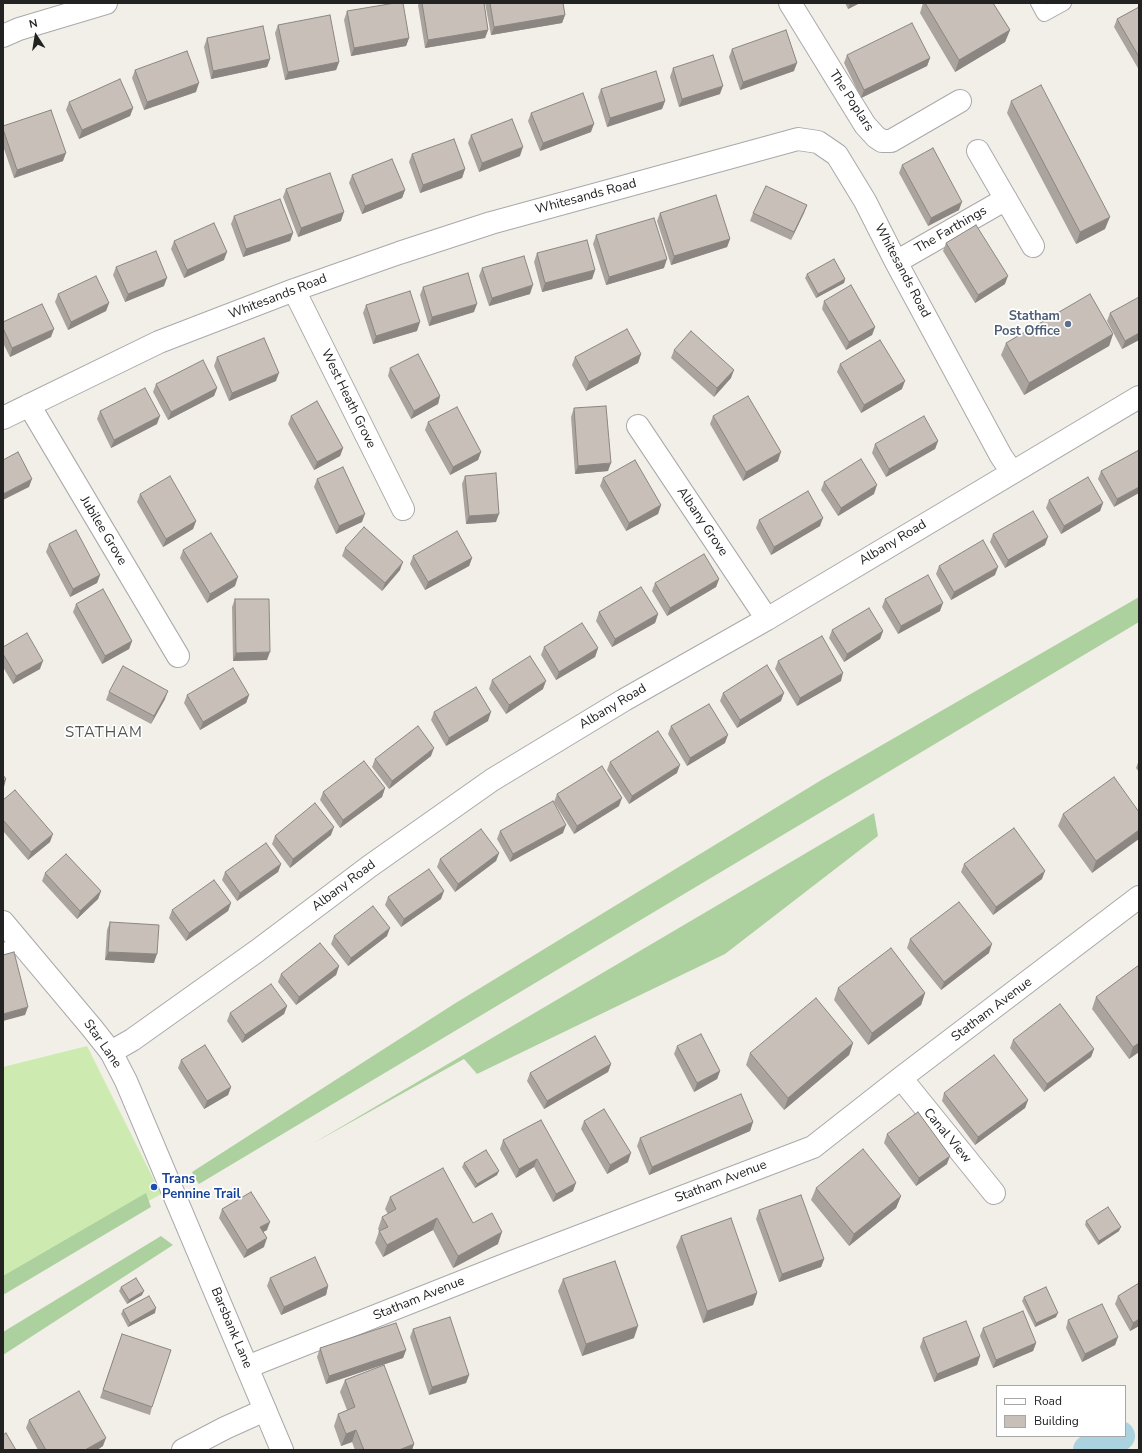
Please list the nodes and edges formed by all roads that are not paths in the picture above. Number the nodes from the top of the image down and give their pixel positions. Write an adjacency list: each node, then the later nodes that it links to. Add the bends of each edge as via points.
1 (106, 3): 5 (street, via 19,28)
2 (790, 3): 6 (street, The Poplars, via 865,125 882,141 891,141)
3 (1038, 3): 4 (lane, via 1044,14)
4 (1064, 3)
5 (3, 36)
6 (960, 101)
7 (978, 151): 8 (street)
8 (1006, 199): 9 (street); 10 (street, The Farthings)
9 (1033, 246)
10 (896, 262): 11 (street, Whitesands Road, via 865,201 837,155 818,142 798,140 492,223); 16 (street, Whitesands Road)
11 (294, 290): 13 (street, Whitesands Road, via 159,342); 17 (street, West Heath Grove)
12 (1139, 397): 16 (street, Albany Road)
13 (29, 405): 14 (street, Whitesands Road); 19 (street, Jubilee Grove)
14 (3, 418)
15 (638, 426): 18 (street, Albany Grove)
16 (1012, 472): 18 (street, Albany Road)
17 (403, 509)
18 (767, 618): 23 (street, Albany Road, via 492,780 257,951 132,1040)
19 (178, 656)
20 (1139, 897): 24 (street, Statham Avenue)
21 (3, 922): 22 (street, Star Lane)
22 (13, 948): 23 (street, Star Lane, via 92,1028)
23 (111, 1052): 26 (street, Star Lane)
24 (901, 1078): 25 (street, Canal View); 27 (street, Statham Avenue, via 813,1147)
25 (994, 1193)
26 (180, 1207): 27 (street, Barsbank Lane)
27 (247, 1367): 28 (street, Barsbank Lane)
28 (265, 1410): 29 (street); 30 (street, Barsbank Lane)
29 (183, 1450)
30 (282, 1450)

